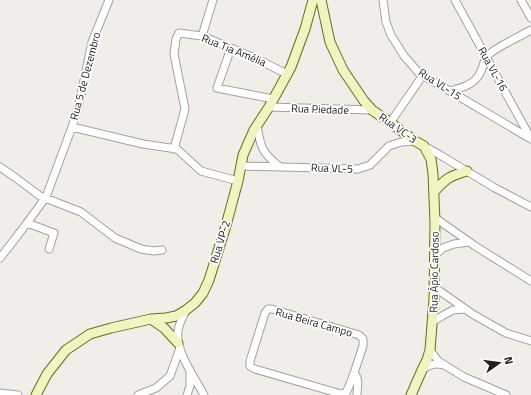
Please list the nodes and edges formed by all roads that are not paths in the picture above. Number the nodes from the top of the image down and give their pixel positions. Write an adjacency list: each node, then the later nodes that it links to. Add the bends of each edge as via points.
1 (109, 0): 22 (street, Rua 5 de Dezembro, via 92,42)
2 (213, 0): 12 (street)
3 (313, 0): 15 (street, Rua VP-2, via 305,29)
4 (321, 0): 19 (street, Rua VC-3, via 330,42 342,70)
5 (383, 0): 16 (street, Rua VL-15, via 386,22 394,40 404,56)
6 (455, 0): 14 (street, Rua VL-16)
7 (521, 0): 9 (street)
8 (528, 0): 9 (street)
9 (525, 8): 10 (street)
10 (531, 18)
11 (531, 30): 14 (street, via 500,47)
12 (202, 36): 13 (street, Rua Tia Amélia); 26 (street, Rua Tia Amélia, via 179,33 176,39 174,54 185,110)
13 (231, 48): 15 (street, Rua Tia Amélia); 18 (street, Rua Piedade, via 217,88)
14 (487, 58): 17 (street, via 479,76 471,84); 23 (street, Rua VL-16)
15 (287, 74): 18 (street, Rua VP-2)
16 (423, 75): 17 (street, Rua VL-15); 20 (street)
17 (450, 91): 23 (street, Rua VL-15)
18 (271, 103): 19 (street, Rua Piedade); 21 (street, Rua VP-2)
19 (372, 110): 20 (street, Rua VC-3)
20 (390, 123): 24 (street, Rua VC-3)
21 (257, 125): 27 (street, Rua VP-2, via 243,155); 28 (street, via 259,140 265,153)
22 (72, 127): 26 (street); 33 (street, Rua 5 de Dezembro)
23 (531, 139)
24 (414, 141): 25 (street, Rua VC-3); 28 (street, Rua VL-5, via 389,146 370,165 358,169)
25 (424, 146): 30 (street, Rua VC-3); 32 (street, Rua Ápio Cardoso, via 430,160)
26 (174, 149): 31 (street, via 202,171)
27 (241, 166): 28 (street, Rua VL-5); 31 (street, Rua VP-2)
28 (279, 166)
29 (0, 167): 33 (street, via 40,196)
30 (467, 171): 32 (street, via 441,183); 34 (street, Rua VC-3)
31 (238, 181): 45 (street, Rua VP-2, via 209,280 203,293)
32 (434, 192): 35 (street, Rua Ápio Cardoso)
33 (46, 197): 36 (street, Rua 5 de Dezembro); 39 (street, via 81,212 115,238 141,249)
34 (531, 207)
35 (434, 217): 37 (street); 40 (street, Rua Ápio Cardoso)
36 (27, 223): 38 (street, via 54,233); 41 (street, Rua 5 de Dezembro)
37 (470, 242): 40 (street, via 443,248); 42 (street)
38 (49, 249)
39 (162, 250)
40 (434, 256): 43 (street, Rua Ápio Cardoso)
41 (0, 258)
42 (531, 281)
43 (434, 287): 44 (street); 47 (street, Rua Ápio Cardoso)
44 (465, 309): 47 (street, via 453,310); 48 (street, via 506,333)
45 (186, 310): 46 (street, Rua VP-2, via 176,316); 49 (street, via 178,332)
46 (151, 319): 49 (street, via 164,328); 58 (street, Rua VP-2, via 90,334 66,350 47,374)
47 (432, 322): 50 (street, Rua Ápio Cardoso)
48 (531, 341)
49 (179, 345): 52 (street); 59 (street, via 170,376 156,388)
50 (430, 350): 51 (street); 53 (street, Rua Ápio Cardoso)
51 (444, 365): 53 (street, via 432,364); 63 (street, via 464,377)
52 (190, 369): 60 (street); 61 (street)
53 (422, 370): 56 (street, Rua Ápio Cardoso)
54 (354, 372): 54 (street, Rua Beira Campo, via 363,346 363,339 359,335 272,309 265,313 250,366 341,394 346,394); 62 (street, Rua Beira Campo, via 358,379)
55 (0, 392): 57 (street)
56 (412, 393)
57 (18, 395)
58 (36, 395)
59 (138, 395)
60 (187, 395)
61 (204, 395)
62 (357, 395)
63 (506, 395)

